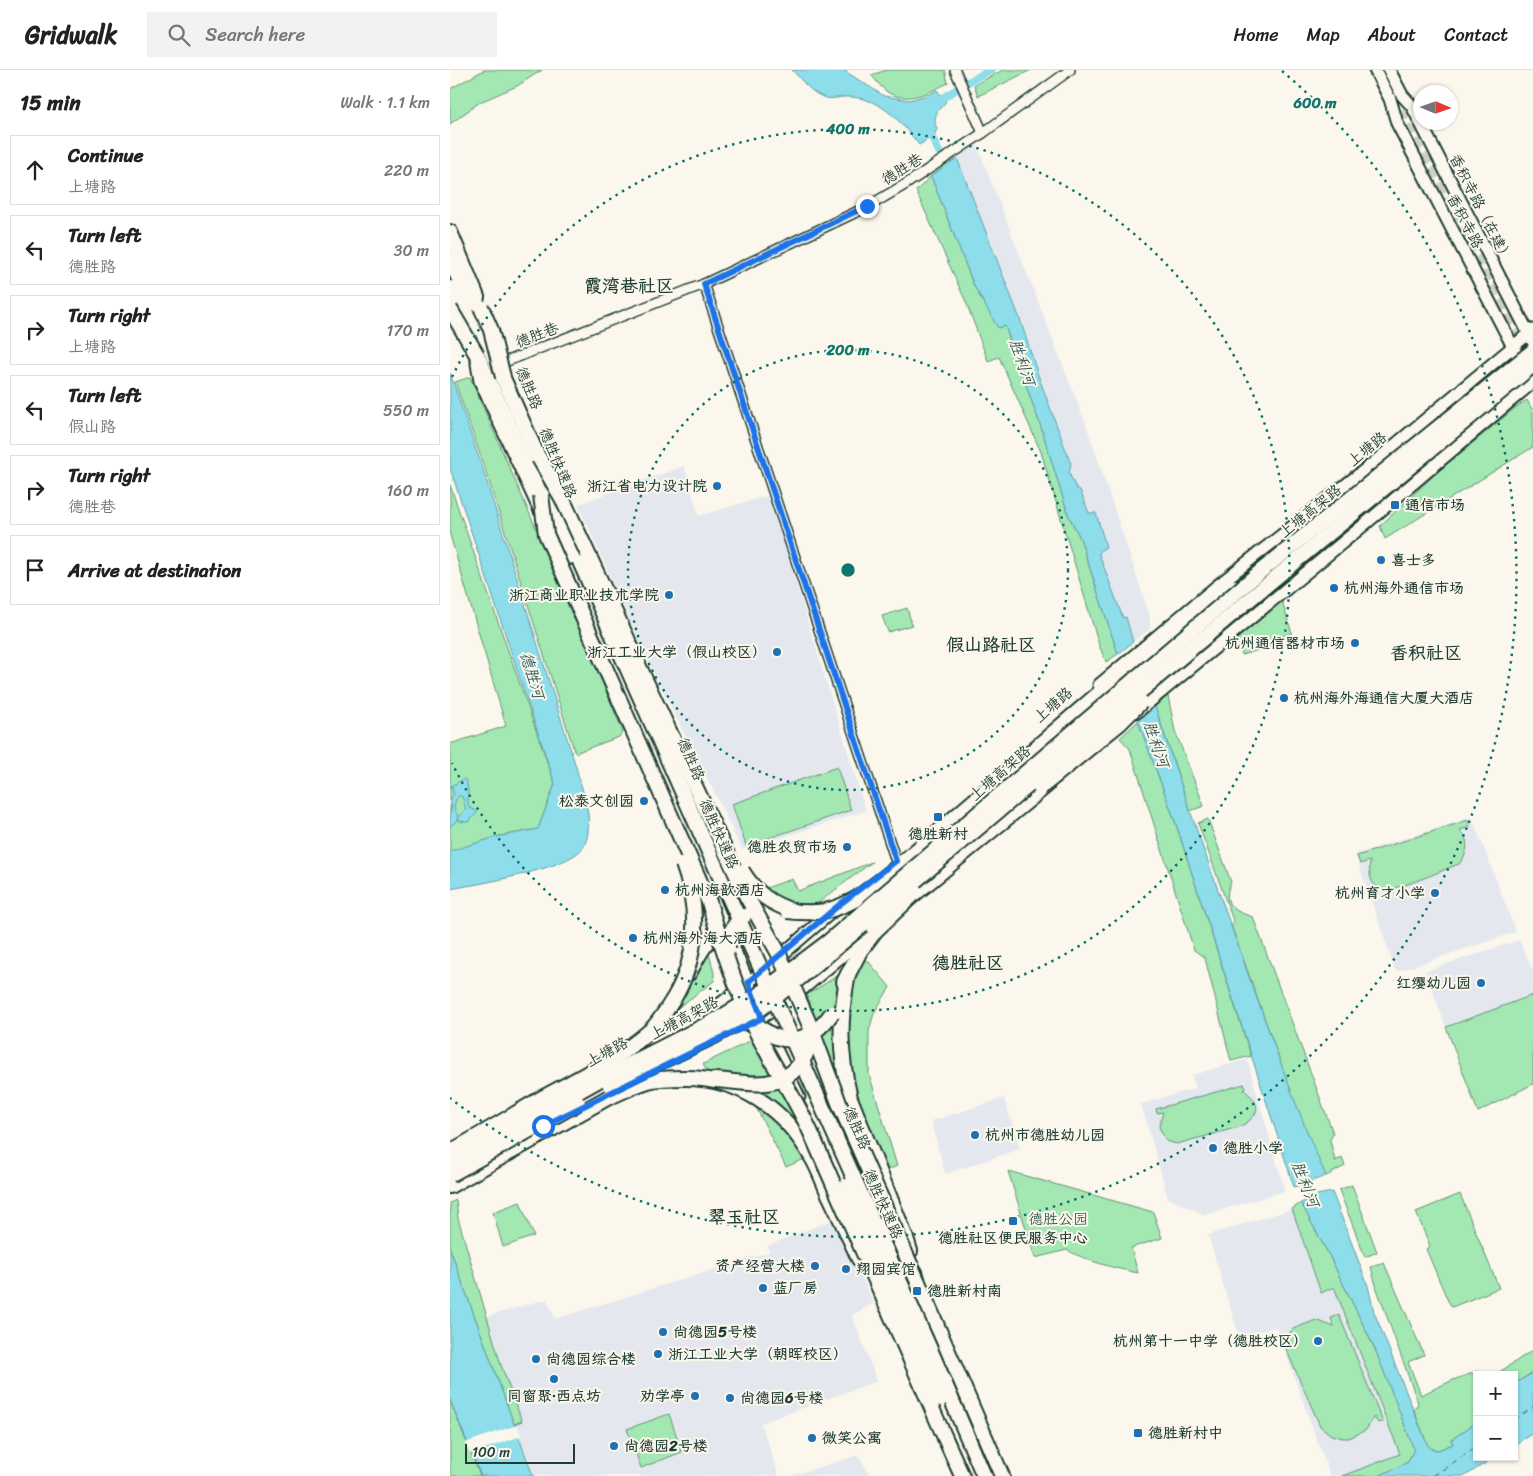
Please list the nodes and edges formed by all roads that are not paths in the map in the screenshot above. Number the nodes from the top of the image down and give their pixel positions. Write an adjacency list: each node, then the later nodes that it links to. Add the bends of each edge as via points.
1 (955, 70): 9 (street)
2 (1070, 70): 9 (street, 德胜巷)
3 (1370, 70): 8 (street, 香积寺路)
4 (1375, 70): 8 (main road)
5 (1389, 70): 7 (main road, via 1402,95)
6 (1394, 70): 7 (street, 香积寺路（在建）)
7 (1412, 106): 16 (main road, 香积寺路（在建）)
8 (1398, 123): 17 (main road, 香积寺路)
9 (983, 133): 12 (street, 德胜巷, via 867,206)
10 (450, 232): 22 (highway, bridge, via 491,330)
11 (451, 251): 20 (main road, 德胜路); 22 (highway, 德胜快速路, bridge)
12 (704, 284): 20 (street, 德胜巷); 30 (street)
13 (450, 288): 19 (highway, 德胜快速路, bridge)
14 (450, 300): 36 (main road, via 477,363 480,381 597,636)
15 (450, 310): 19 (highway, bridge)
16 (1531, 335): 17 (main road, 上塘路)
17 (1514, 346): 23 (main road, 香积寺路); 30 (main road, 上塘路, via 1364,471 1217,586)
18 (1533, 351): 26 (highway, 上塘高架路, bridge)
19 (477, 355): 25 (highway, 德胜快速路)
20 (502, 363): 33 (main road, 德胜路, via 570,524)
21 (1533, 365): 27 (highway, 上塘高架路, bridge)
22 (503, 378): 24 (highway, 德胜快速路)
23 (1532, 384): 38 (main road)
24 (539, 458): 29 (highway, bridge, via 562,498); 52 (highway, 德胜快速路, bridge, via 581,564)
25 (541, 495): 28 (highway, bridge, via 546,534); 51 (highway, 德胜快速路, bridge)
26 (1261, 571): 31 (highway, bridge, via 1218,598 1097,695 882,880 839,908 815,913); 45 (highway, 上塘高架路, bridge, via 828,942 758,995)
27 (1262, 589): 35 (highway, bridge, via 1120,722 903,904 860,951); 46 (highway, 上塘高架路, bridge, via 755,1013 716,1035 616,1081)
28 (599, 655): 34 (highway, bridge, via 709,902); 37 (highway, bridge, via 626,732 681,859 691,891 694,936)
29 (634, 656): 31 (highway, bridge, via 656,691 747,880 772,903); 32 (highway, bridge, via 747,897)
30 (896, 861): 33 (main road, 上塘路)
31 (796, 912): 34 (highway, bridge, via 764,910 742,917 730,933)
32 (778, 952): 37 (highway, bridge, via 756,928 729,926 704,946); 40 (highway, bridge)
33 (770, 965): 36 (main road, 上塘路); 38 (main road, 德胜路)
34 (729, 968): 39 (highway, bridge)
35 (848, 974): 39 (highway, bridge, via 832,1013 820,1028 808,1036 775,1037 762,1030); 47 (highway, bridge, via 840,1047 844,1074 850,1098 906,1238)
36 (748, 982): 39 (main road); 42 (main road, 上塘路, via 706,1015)
37 (680, 989): 44 (highway, bridge, via 661,1018 639,1040)
38 (786, 1003): 39 (main road); 53 (main road, 德胜路)
39 (756, 1018): 46 (main road, via 543,1126); 48 (highway, bridge, via 765,1048 801,1110); 50 (main road, via 806,1111)
40 (811, 1028): 41 (highway, bridge, via 811,1043 806,1056 800,1066 781,1080 758,1083); 47 (highway, bridge, via 839,1103)
41 (715, 1080): 46 (highway, via 662,1079 633,1087); 48 (highway, bridge, via 761,1100 797,1135 812,1157 872,1286)
42 (567, 1090): 43 (main road); 45 (main road, 上塘路)
43 (535, 1096)
44 (450, 1152)
45 (450, 1160): 46 (street)
46 (452, 1180)
47 (918, 1282): 54 (highway)
48 (896, 1324): 49 (highway, bridge)
49 (962, 1476)
50 (967, 1476)
51 (974, 1476)
52 (984, 1476)
53 (991, 1476)
54 (1002, 1476)

